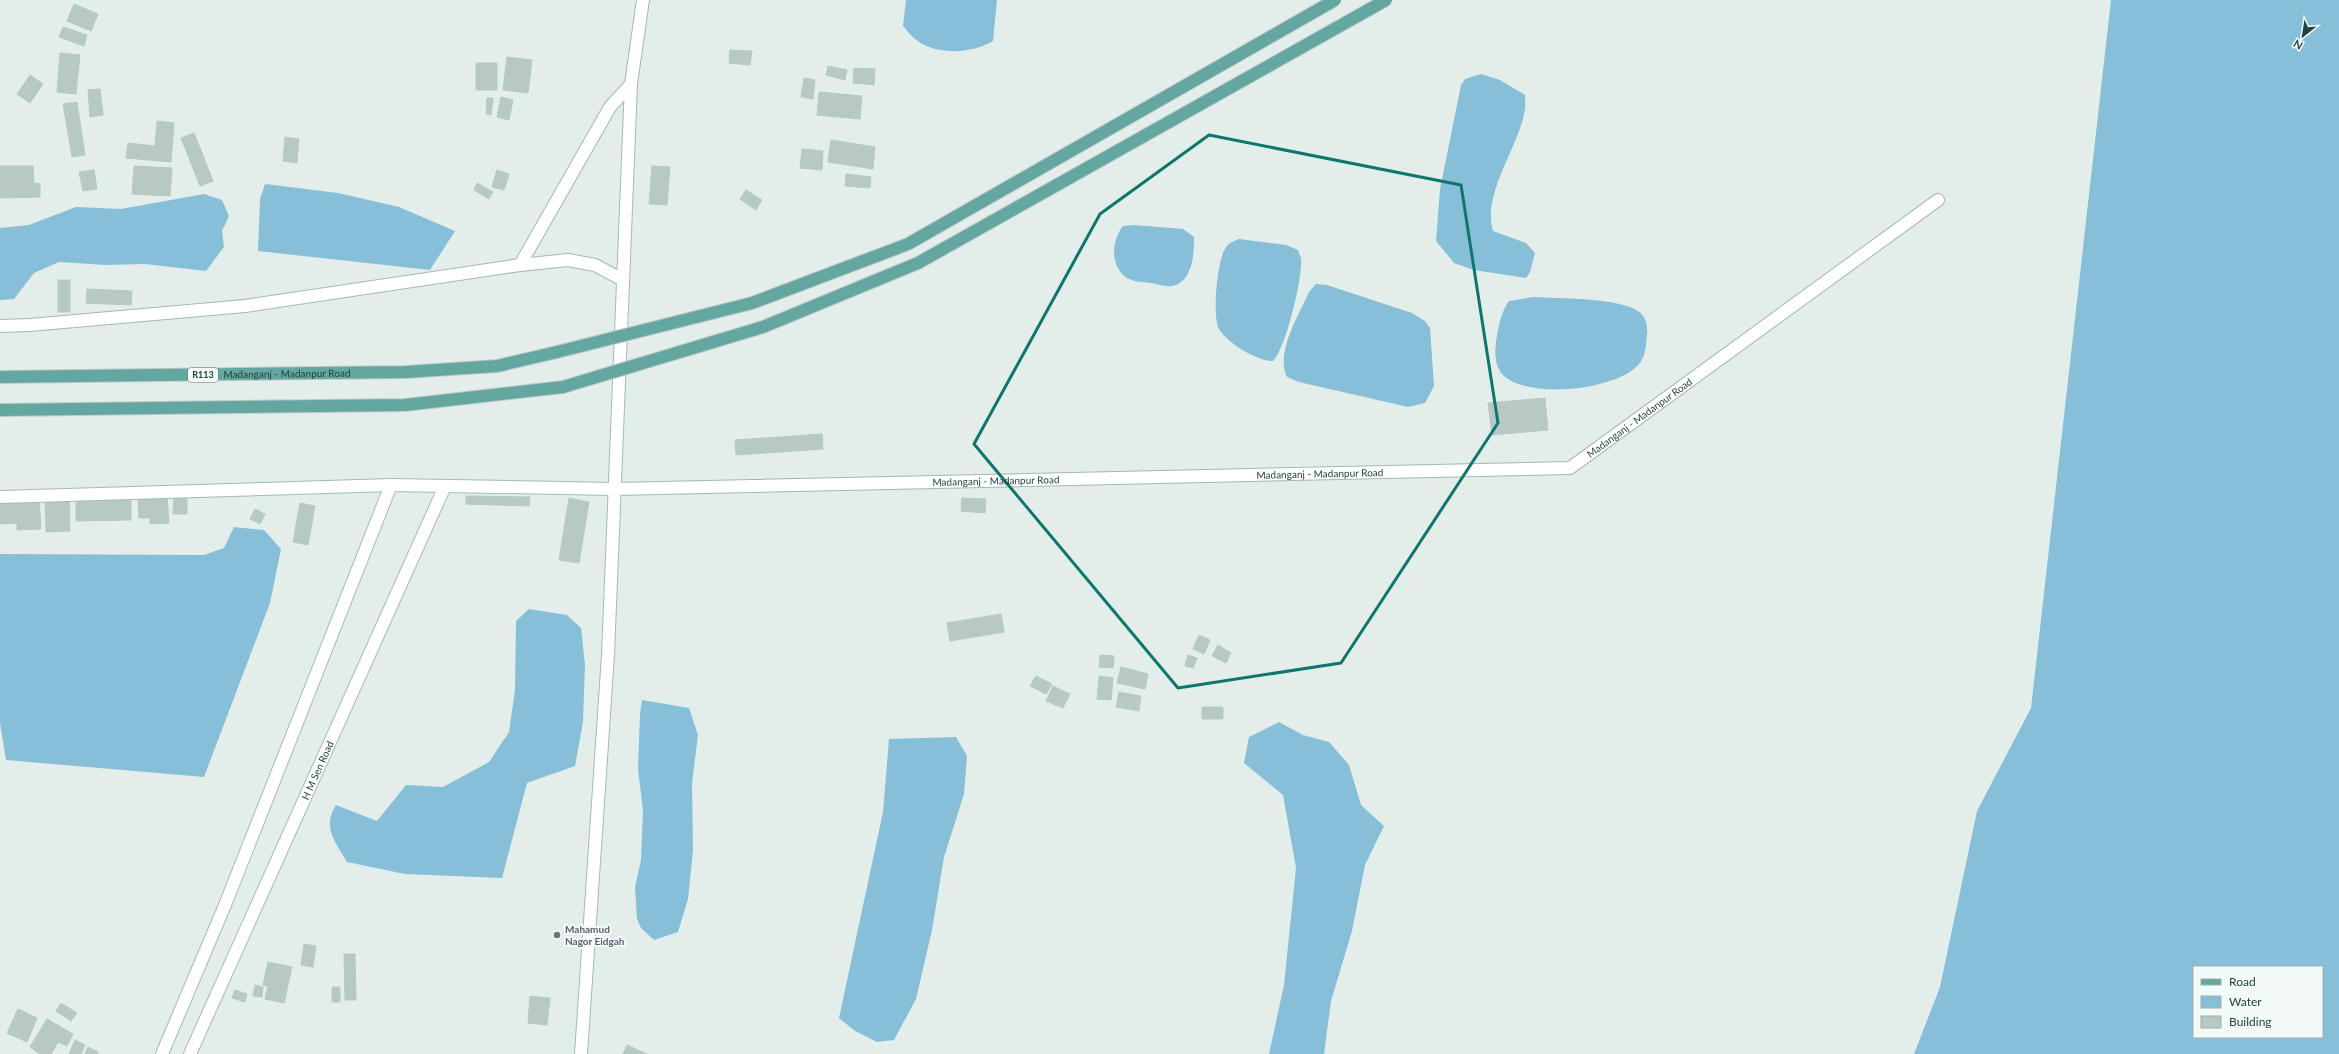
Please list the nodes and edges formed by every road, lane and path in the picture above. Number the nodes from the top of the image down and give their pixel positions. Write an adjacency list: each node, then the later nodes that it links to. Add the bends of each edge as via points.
1 (643, 0): 4 (street)
2 (1335, 0): 9 (main road, Madanganj - Madanpur Road / R113, bridge, via 908,244 752,303 497,366 406,372)
3 (1386, 0): 10 (main road, bridge, via 918,263 763,327 563,387 405,405)
4 (631, 84): 6 (street, via 610,107); 7 (street)
5 (1938, 200): 13 (street, Madanganj - Madanpur Road, via 1570,468)
6 (520, 265): 7 (street, via 568,260 595,265); 8 (street, via 245,306)
7 (623, 280): 13 (street)
8 (0, 326)
9 (0, 377)
10 (0, 410)
11 (391, 485): 12 (street, Madanganj - Madanpur Road); 14 (street, Madanganj - Madanpur Road); 15 (street, via 226,905)
12 (445, 486): 13 (street, Madanganj - Madanpur Road); 16 (street, H M Sen Road)
13 (615, 489): 17 (street, via 608,656)
14 (0, 496)
15 (162, 1054)
16 (190, 1054)
17 (581, 1054)

